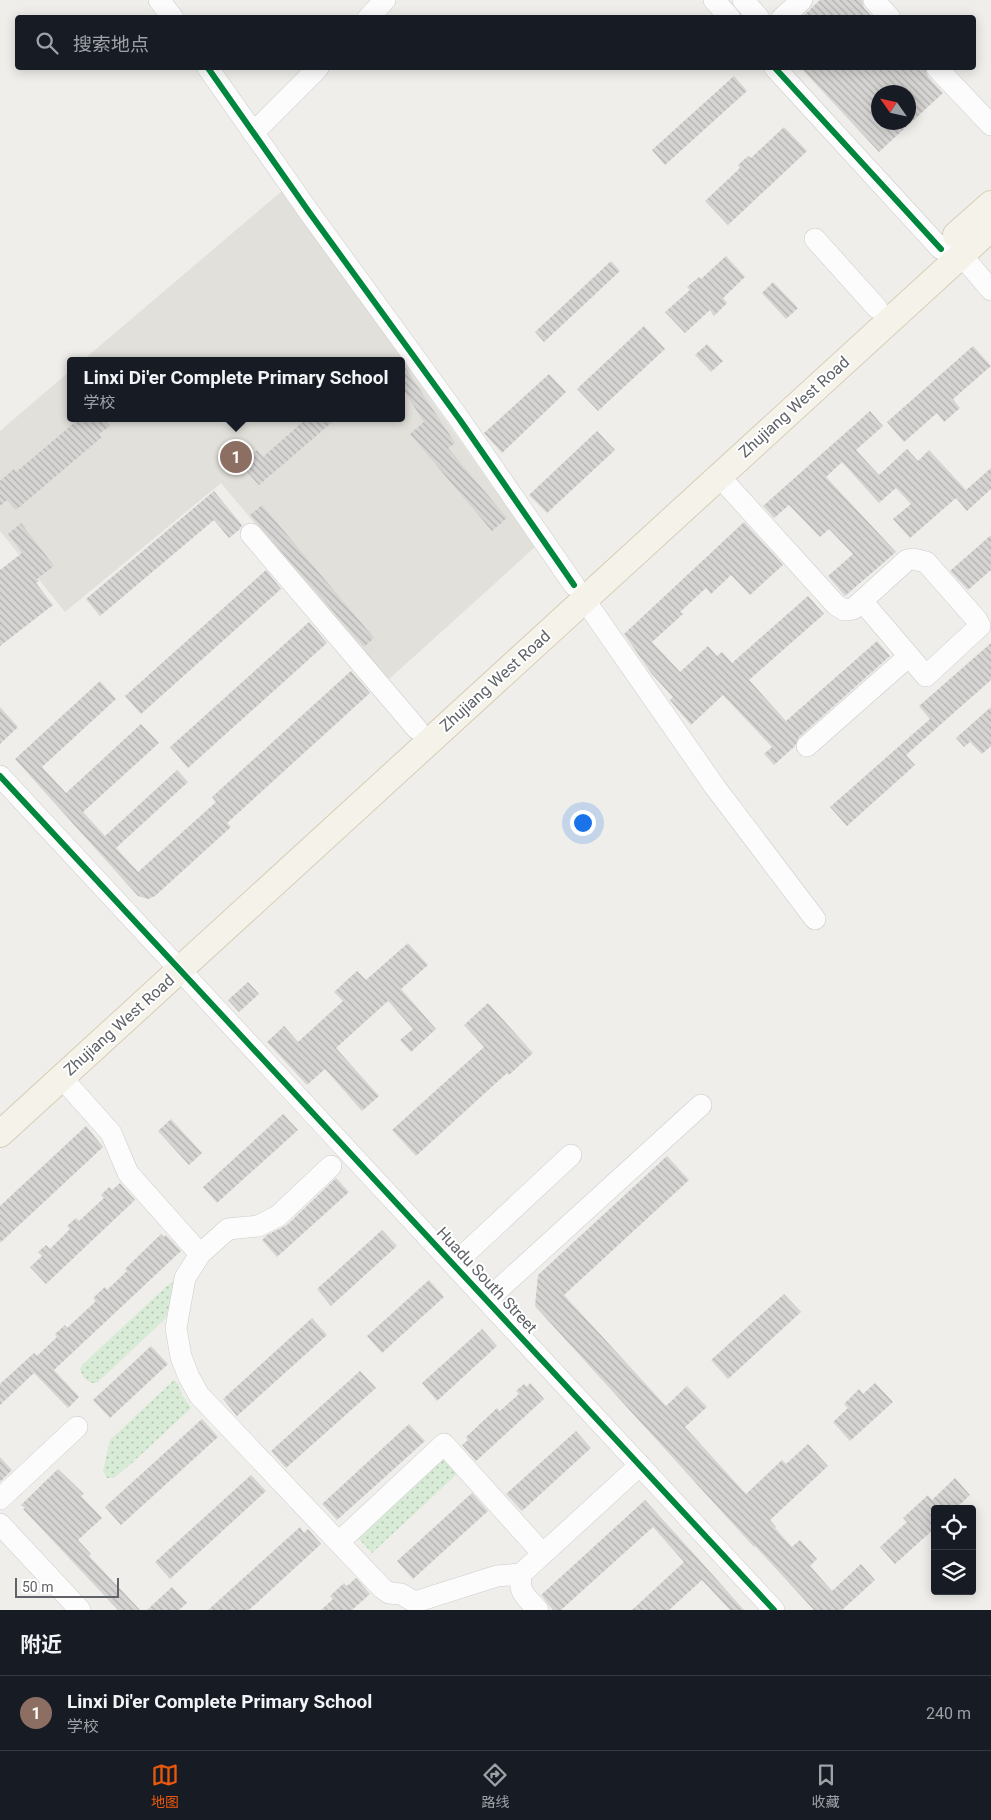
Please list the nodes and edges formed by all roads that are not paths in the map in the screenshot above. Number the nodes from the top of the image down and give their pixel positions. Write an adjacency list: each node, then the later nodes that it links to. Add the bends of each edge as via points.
1 (159, 0): 7 (street)
2 (385, 0): 8 (street)
3 (714, 0): 9 (street)
4 (743, 0): 10 (street)
5 (802, 0): 11 (street)
6 (874, 0): 12 (street)
7 (170, 15)
8 (371, 15)
9 (727, 15)
10 (757, 15)
11 (785, 15)
12 (887, 15)
13 (209, 70): 18 (street)
14 (316, 70): 18 (street)
15 (777, 70): 22 (street)
16 (939, 70): 17 (street)
17 (991, 125)
18 (254, 133): 27 (street)
19 (991, 204): 22 (main road, Zhujiang West Road)
20 (991, 228): 22 (main road, Zhujiang West Road)
21 (815, 239): 24 (street)
22 (951, 249): 23 (street); 24 (main road, Zhujiang West Road); 25 (main road, Zhujiang West Road)
23 (991, 290)
24 (877, 308): 27 (main road, Zhujiang West Road)
25 (719, 476): 27 (main road, Zhujiang West Road); 28 (street, via 836,606 844,610 853,609)
26 (251, 534): 30 (street)
27 (579, 592): 30 (main road, Zhujiang West Road); 33 (street, via 715,787); 34 (main road, Zhujiang West Road)
28 (862, 602): 29 (street); 29 (street, via 908,560 920,560 926,562 980,626 926,676)
29 (910, 656): 31 (street)
30 (417, 729): 34 (main road, Zhujiang West Road)
31 (807, 746)
32 (0, 776): 34 (street, Huadu South Street)
33 (815, 919)
34 (174, 963): 35 (main road, Zhujiang West Road); 37 (main road, Zhujiang West Road); 42 (street, Huadu South Street)
35 (62, 1078): 38 (main road, Zhujiang West Road); 41 (street, via 111,1133 128,1173)
36 (701, 1104): 43 (street)
37 (0, 1111)
38 (0, 1134)
39 (571, 1155): 42 (street)
40 (331, 1166): 41 (street, via 278,1216 258,1226 228,1229)
41 (200, 1254): 48 (street, via 185,1278 176,1328 181,1357 189,1377 199,1395)
42 (454, 1264): 43 (street, Huadu South Street)
43 (487, 1300): 45 (street, Huadu South Street)
44 (77, 1427): 46 (street)
45 (640, 1465): 49 (street); 54 (street, Huadu South Street)
46 (0, 1499)
47 (0, 1524): 52 (street)
48 (339, 1542): 49 (street, via 444,1444); 51 (street, via 382,1588)
49 (543, 1554): 50 (street)
50 (521, 1574): 51 (street, via 497,1576); 53 (street, via 519,1585 522,1593)
51 (427, 1605)
52 (80, 1610)
53 (538, 1610)
54 (774, 1610)

